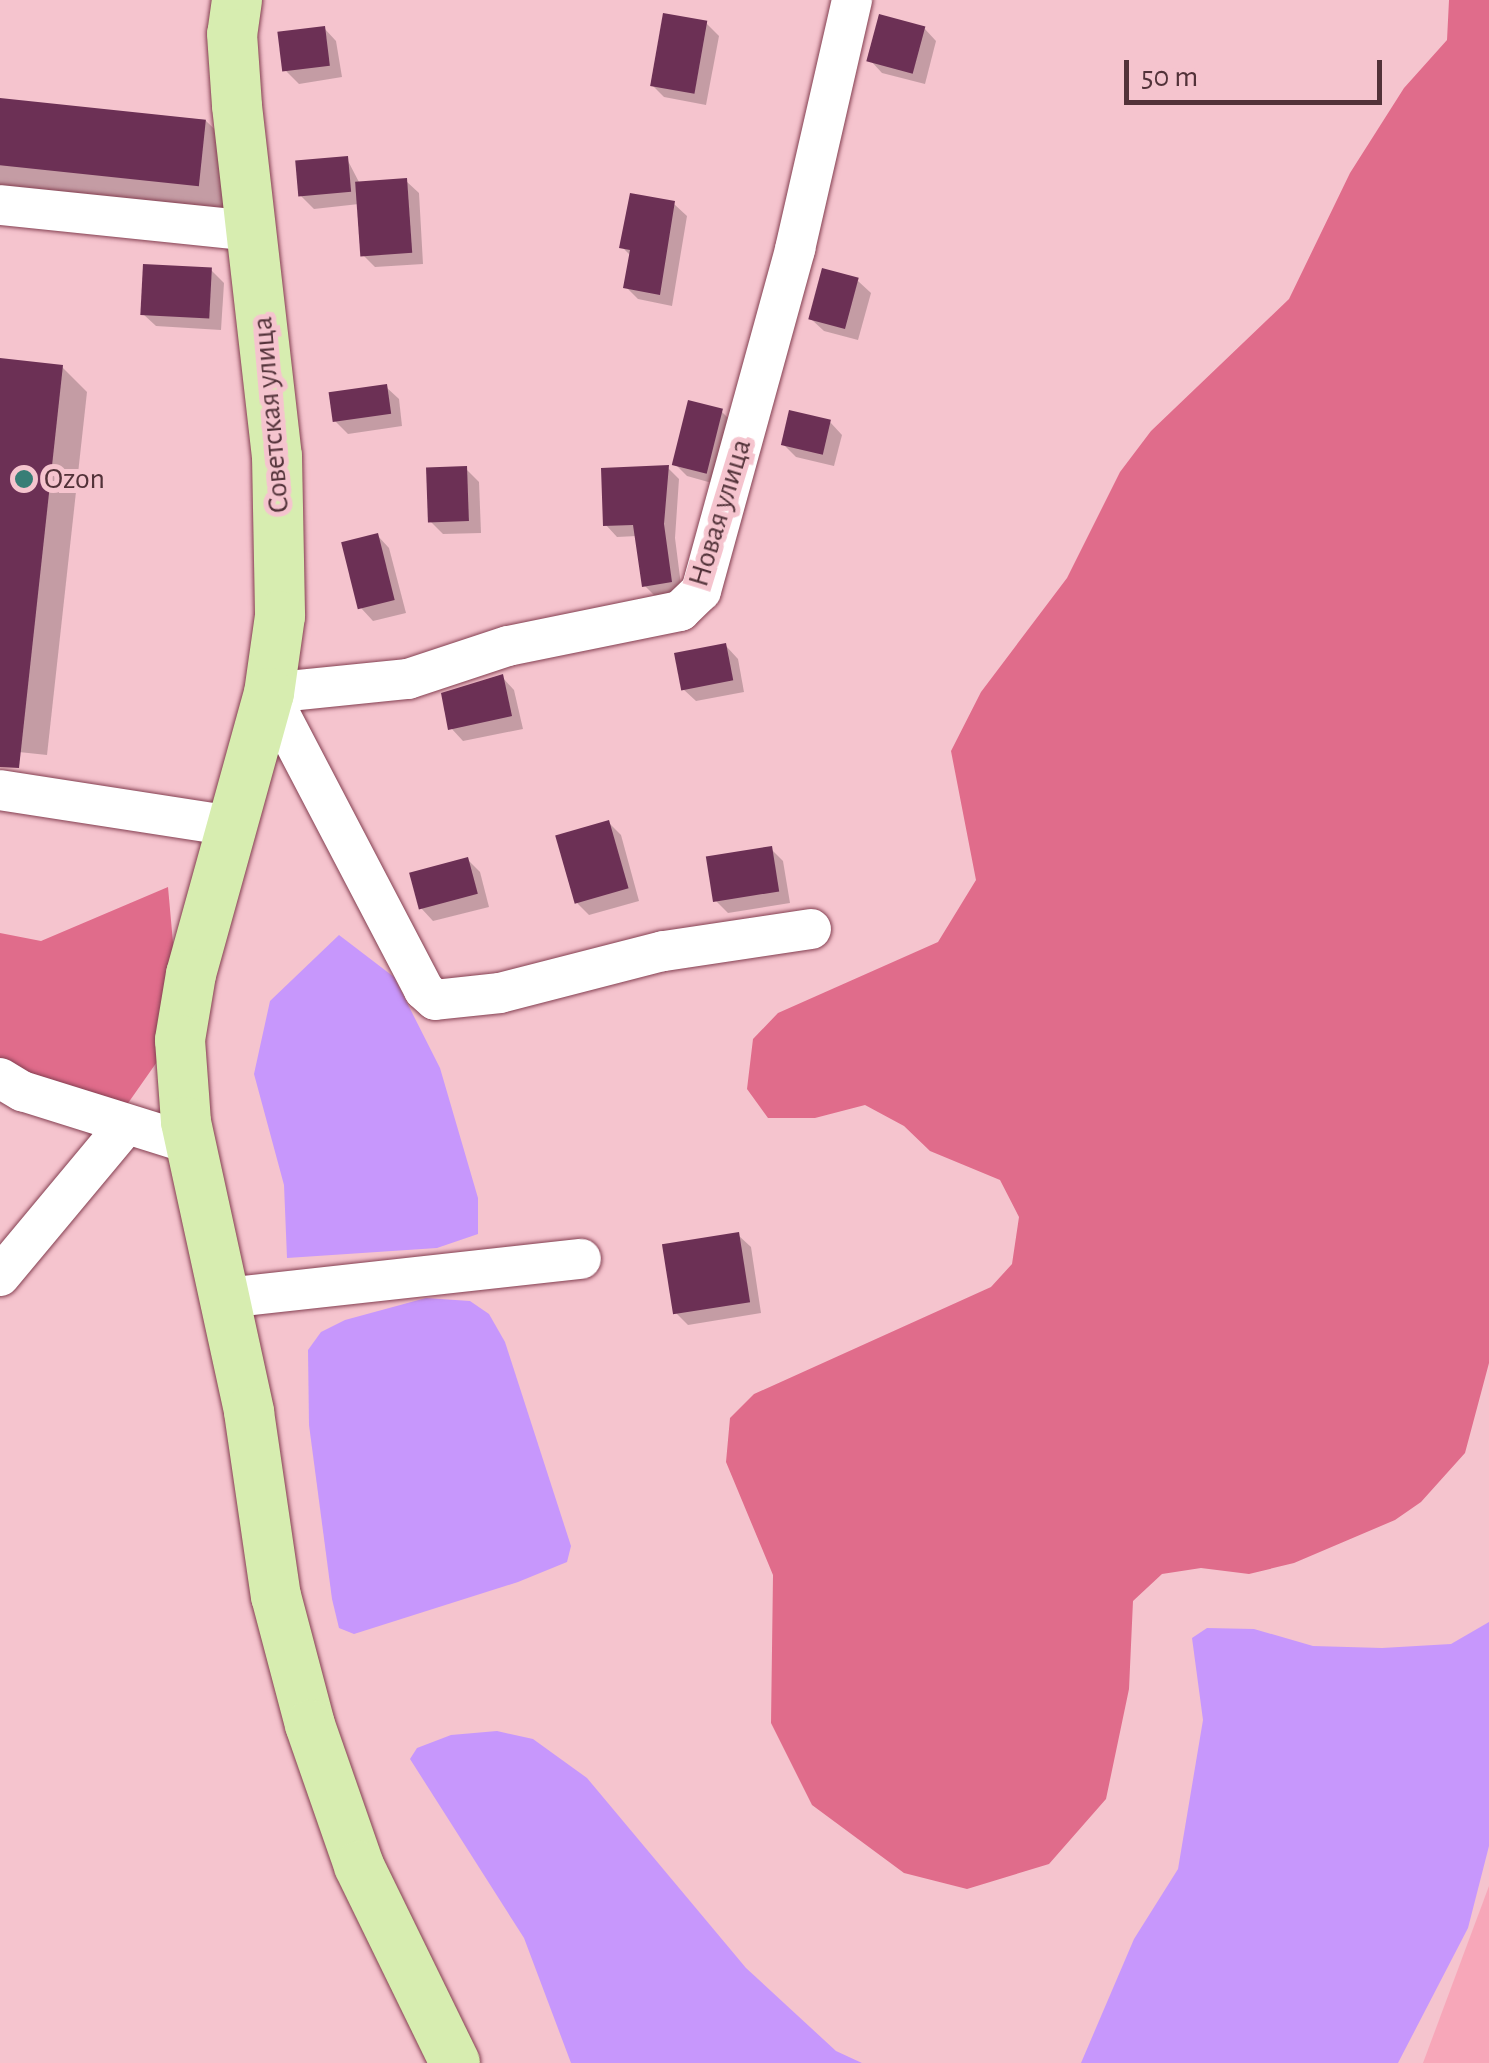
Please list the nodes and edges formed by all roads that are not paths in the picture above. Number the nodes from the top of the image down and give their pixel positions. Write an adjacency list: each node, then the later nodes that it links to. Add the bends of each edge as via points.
1 (236, 0): 4 (main road, Советская улица, via 232,34)
2 (852, 0): 5 (street, Новая улица, via 795,248 701,592 680,612 508,646 408,679)
3 (0, 205): 4 (street)
4 (252, 231): 5 (main road, Советская улица, via 281,534 280,616)
5 (269, 693): 7 (main road, Советская улица); 8 (street, via 435,1000 500,992 664,951)
6 (0, 790): 7 (street)
7 (233, 826): 11 (main road, Советская улица, via 191,974 180,1040)
8 (812, 928)
9 (0, 1078): 10 (street)
10 (124, 1126): 11 (street); 13 (street)
11 (191, 1144): 14 (main road, Советская улица)
12 (581, 1259): 14 (street)
13 (0, 1276)
14 (226, 1298): 15 (main road, Советская улица, via 276,1596 310,1725 359,1866)
15 (455, 2063)

